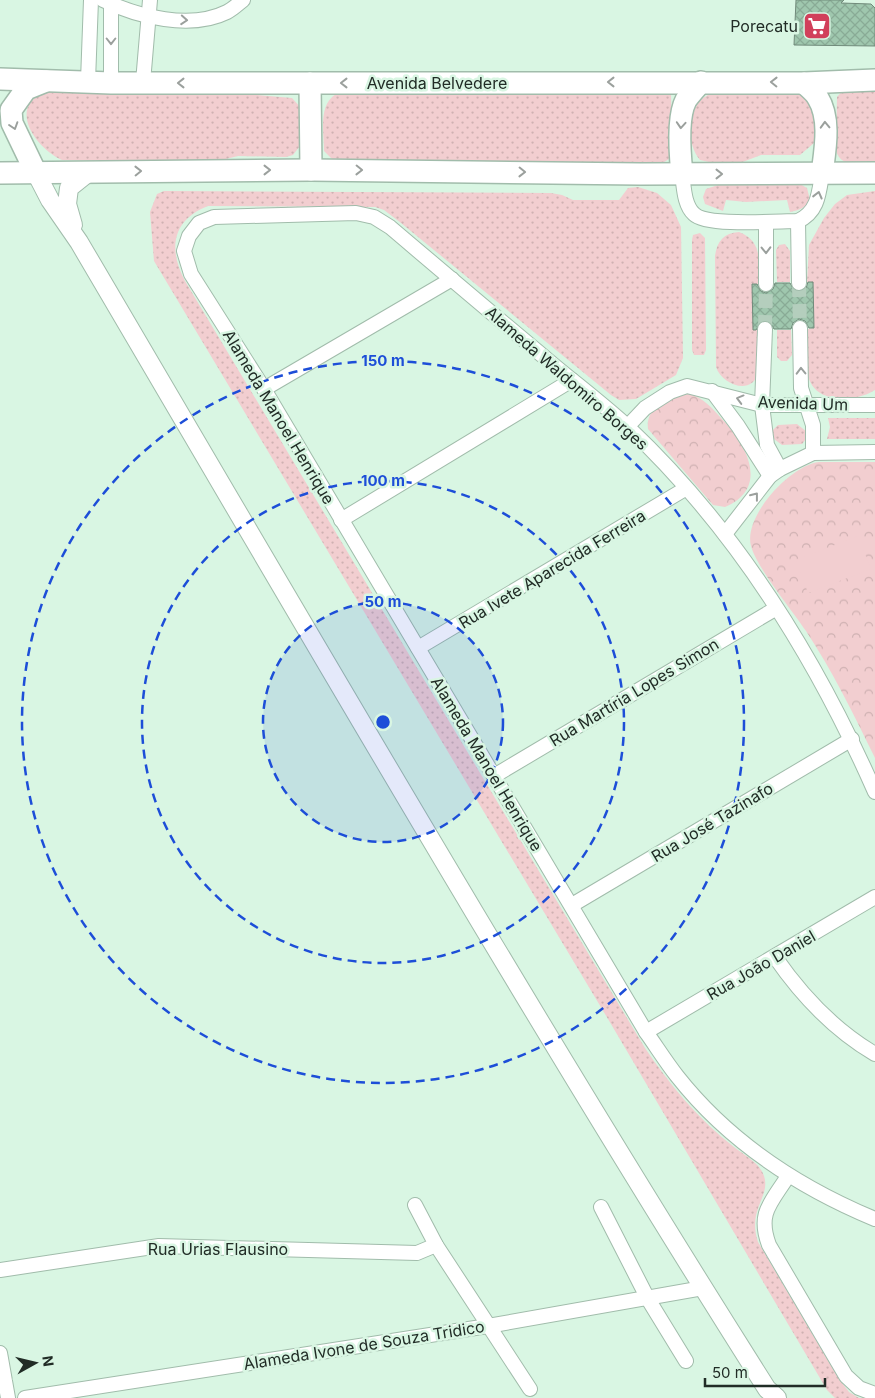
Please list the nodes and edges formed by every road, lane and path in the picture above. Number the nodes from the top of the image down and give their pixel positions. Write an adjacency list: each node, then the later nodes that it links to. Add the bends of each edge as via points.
1 (91, 0): 9 (street)
2 (150, 0): 5 (street)
3 (243, 0): 5 (street, one-way to 3, via 196,21 227,12)
4 (108, 1): 5 (street); 12 (street, one-way to 12)
5 (149, 15): 10 (street)
6 (0, 79): 7 (main road, Avenida Belvedere)
7 (48, 80): 9 (main road, Avenida Belvedere); 18 (main road, one-way to 18, via 26,89 11,110 12,123)
8 (875, 80): 14 (main road, Avenida Belvedere)
9 (88, 81): 12 (main road, Avenida Belvedere)
10 (143, 82): 12 (main road, Avenida Belvedere); 13 (main road, Avenida Belvedere, one-way to 10)
11 (701, 82): 13 (main road, Avenida Belvedere, one-way to 13); 14 (main road, Avenida Belvedere, one-way to 11); 19 (main road, one-way to 19, via 686,100 682,114)
12 (111, 83)
13 (310, 83): 15 (main road)
14 (804, 83): 20 (main road, one-way to 14, via 824,114 818,97)
15 (311, 170): 16 (main road, one-way to 15); 19 (main road, one-way to 19)
16 (89, 172): 18 (main road); 25 (street, via 69,188 67,204)
17 (0, 173): 18 (main road)
18 (36, 173): 25 (street)
19 (682, 174): 20 (main road, one-way to 20); 24 (street, via 687,204 694,215 710,221)
20 (822, 174): 21 (main road); 23 (street, one-way to 20, via 813,211)
21 (875, 174)
22 (374, 216): 26 (street, Alameda Waldomiro Borges); 32 (street, Alameda Manoel Henrique, via 356,213 214,217 199,223 189,236 184,251 191,274)
23 (798, 221): 24 (street); 27 (street)
24 (766, 222): 28 (street, one-way to 28)
25 (79, 242): 60 (street, via 475,914)
26 (452, 279): 31 (street, Alameda Waldomiro Borges); 32 (street)
27 (799, 282)
28 (766, 284)
29 (800, 328): 36 (street, one-way to 29, via 801,388)
30 (765, 329): 34 (street)
31 (572, 380): 37 (street, Alameda Waldomiro Borges); 42 (street)
32 (264, 389): 42 (street, Alameda Manoel Henrique)
33 (712, 391): 34 (street, Avenida Um, one-way to 33); 37 (street, Avenida Um, via 687,386 670,392 646,408); 40 (street)
34 (762, 404): 36 (street, Avenida Um); 40 (street)
35 (875, 405): 36 (street, Avenida Um)
36 (806, 406): 39 (street, via 814,433)
37 (627, 427): 41 (street, Alameda Waldomiro Borges)
38 (875, 452): 39 (street)
39 (812, 453): 40 (street)
40 (775, 472): 43 (street, one-way to 40)
41 (685, 489): 43 (street, Alameda Waldomiro Borges); 45 (street, Rua Ivete Aparecida Ferreira)
42 (341, 520): 45 (street, Alameda Manoel Henrique)
43 (725, 534): 44 (street, Alameda Waldomiro Borges)
44 (775, 609): 46 (street, Alameda Waldomiro Borges, via 813,667); 47 (street, Rua Martíria Lopes Simon)
45 (418, 648): 47 (street, Alameda Manoel Henrique)
46 (852, 740): 48 (street, Alameda Waldomiro Borges); 50 (street, Rua José Tazinafo)
47 (494, 776): 50 (street, Alameda Manoel Henrique)
48 (875, 792)
49 (875, 897): 51 (street, Rua João Daniel)
50 (572, 905): 52 (street, Alameda Manoel Henrique)
51 (775, 957): 52 (street, Rua João Daniel); 53 (street, via 794,984 822,1014)
52 (646, 1032): 54 (street, Alameda Manoel Henrique, via 677,1076 712,1116)
53 (875, 1054)
54 (788, 1176): 57 (street, Alameda Manoel Henrique); 66 (street, via 764,1214 763,1228 769,1245 846,1376 859,1388)
55 (415, 1205): 58 (street)
56 (601, 1207): 61 (street)
57 (875, 1220)
58 (436, 1245): 59 (street, Rua Urias Flausino, via 417,1253 159,1246); 62 (street)
59 (0, 1270)
60 (703, 1288): 61 (street, Alameda Ivone de Souza Tridico); 69 (street, via 767,1389)
61 (648, 1299): 62 (street, Alameda Ivone de Souza Tridico); 64 (street)
62 (488, 1326): 65 (street); 68 (street, Alameda Ivone de Souza Tridico)
63 (0, 1353): 67 (street)
64 (686, 1361)
65 (530, 1389)
66 (874, 1394)
67 (8, 1398)
68 (25, 1398)
69 (777, 1398)

